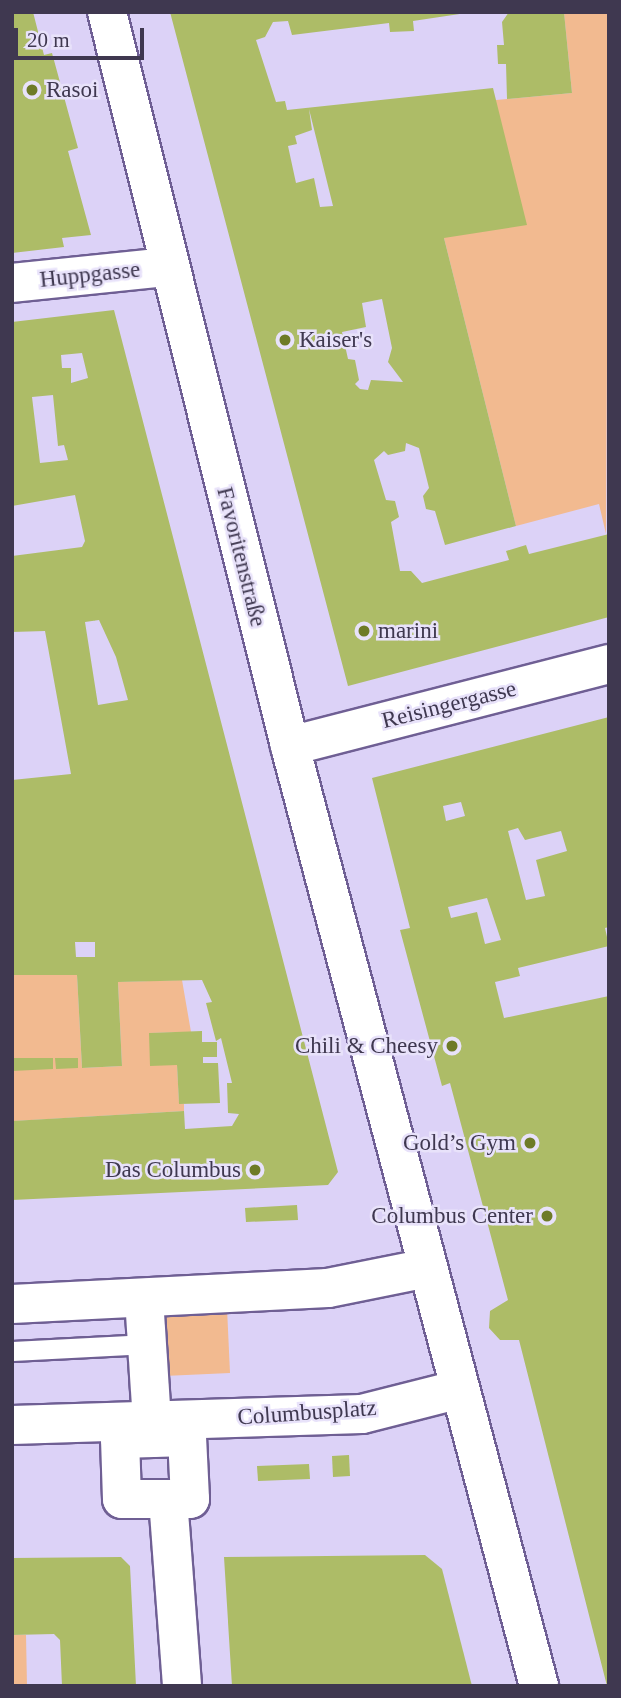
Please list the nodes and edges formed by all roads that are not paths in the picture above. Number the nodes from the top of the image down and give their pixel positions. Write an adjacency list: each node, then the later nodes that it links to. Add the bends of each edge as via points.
1 (107, 12): 2 (street, Favoritenstraße)
2 (168, 267): 3 (street, Huppgasse); 5 (street, Favoritenstraße)
3 (12, 284)
4 (609, 664): 5 (street, Reisingergasse)
5 (290, 746): 6 (street, Favoritenstraße)
6 (427, 1268): 7 (street, via 328,1288); 11 (street)
7 (144, 1297): 8 (street); 13 (street)
8 (12, 1304)
9 (129, 1346): 10 (lane)
10 (12, 1351)
11 (460, 1389): 13 (street, Columbusplatz, via 362,1414); 15 (street)
12 (12, 1425): 13 (street, Columbusplatz)
13 (152, 1429): 14 (street, Columbusplatz, via 120,1439 122,1499 168,1499)
14 (182, 1686)
15 (539, 1686)

